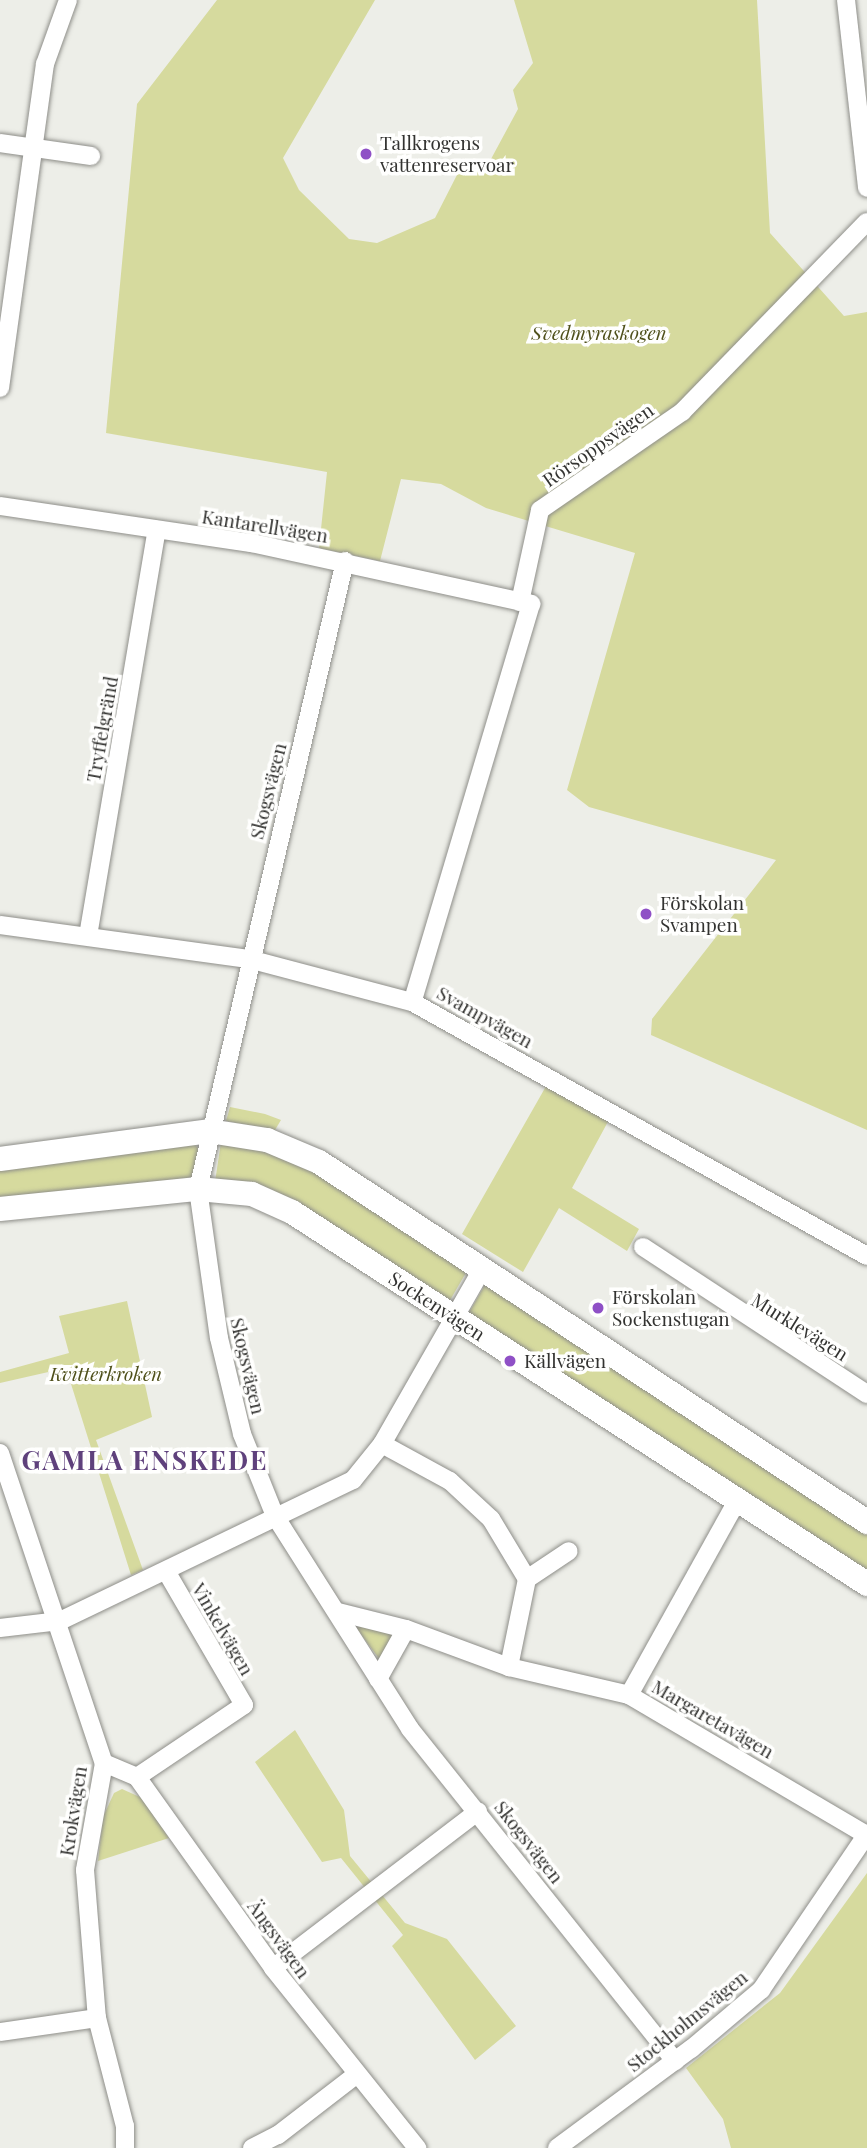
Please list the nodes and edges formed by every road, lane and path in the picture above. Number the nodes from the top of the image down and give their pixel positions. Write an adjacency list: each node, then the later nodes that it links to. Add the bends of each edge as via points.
1 (68, 0): 4 (street, via 45,64)
2 (846, 0): 6 (street)
3 (0, 143): 4 (street)
4 (35, 148): 5 (street); 8 (street)
5 (91, 156)
6 (867, 188)
7 (867, 222): 12 (street, Rörsoppsvägen, via 682,412 540,510)
8 (0, 388)
9 (0, 506): 10 (street, Kantarellvägen)
10 (157, 530): 11 (street, Kantarellvägen); 14 (street, Tryffelgränd)
11 (345, 561): 12 (street, Kantarellvägen); 15 (street, Skogsvägen)
12 (520, 602): 16 (street, Rörsoppsvägen, via 531,604)
13 (0, 925): 14 (street, Svampvägen)
14 (88, 936): 15 (street, Svampvägen)
15 (249, 959): 16 (street, Svampvägen); 17 (street, Skogsvägen)
16 (412, 1002): 22 (street, Svampvägen)
17 (209, 1131): 18 (street); 19 (street, Skogsvägen); 23 (street, via 267,1140 319,1162)
18 (0, 1159)
19 (198, 1189): 20 (street, Sockenvägen); 24 (street, Sockenvägen, via 252,1194 292,1212); 29 (street, Skogsvägen, via 222,1350 242,1434)
20 (0, 1209)
21 (643, 1247): 25 (street, Murklevägen)
22 (867, 1256)
23 (481, 1271): 24 (street); 30 (street)
24 (454, 1316): 26 (street); 28 (street, Sockenvägen)
25 (867, 1394)
26 (382, 1444): 29 (street, via 353,1480); 33 (street, via 450,1481 491,1519)
27 (0, 1452): 36 (street, Krokvägen)
28 (737, 1501): 34 (street, Sockenvägen); 41 (street)
29 (275, 1516): 32 (street); 35 (street, Skogsvägen)
30 (867, 1522)
31 (569, 1551): 33 (street)
32 (166, 1571): 36 (street); 43 (street, Vinkelvägen, via 244,1705)
33 (527, 1579): 39 (street)
34 (867, 1584)
35 (338, 1612): 38 (street, Margaretavägen); 40 (street, Skogsvägen)
36 (60, 1621): 37 (street); 42 (street, Krokvägen)
37 (0, 1628)
38 (406, 1629): 39 (street, Margaretavägen); 40 (street)
39 (509, 1667): 41 (street, Margaretavägen)
40 (378, 1679): 44 (street, Skogsvägen, via 410,1729)
41 (629, 1695): 45 (street, Margaretavägen)
42 (104, 1763): 43 (street); 47 (street, Krokvägen, via 85,1870)
43 (137, 1777): 46 (street, Ängsvägen)
44 (478, 1811): 46 (street); 49 (street, Skogsvägen)
45 (867, 1835): 49 (street, Stockholmsvägen, via 761,1990)
46 (273, 1968): 50 (street, Ängsvägen)
47 (97, 2018): 48 (street); 52 (street, Krokvägen, via 125,2126)
48 (0, 2032)
49 (676, 2061): 51 (street, Stockholmsvägen)
50 (356, 2075): 53 (street, via 278,2135); 54 (street, Ängsvägen)
51 (576, 2142): 55 (street, Stockholmsvägen)
52 (125, 2148)
53 (252, 2148)
54 (417, 2148)
55 (557, 2148)

